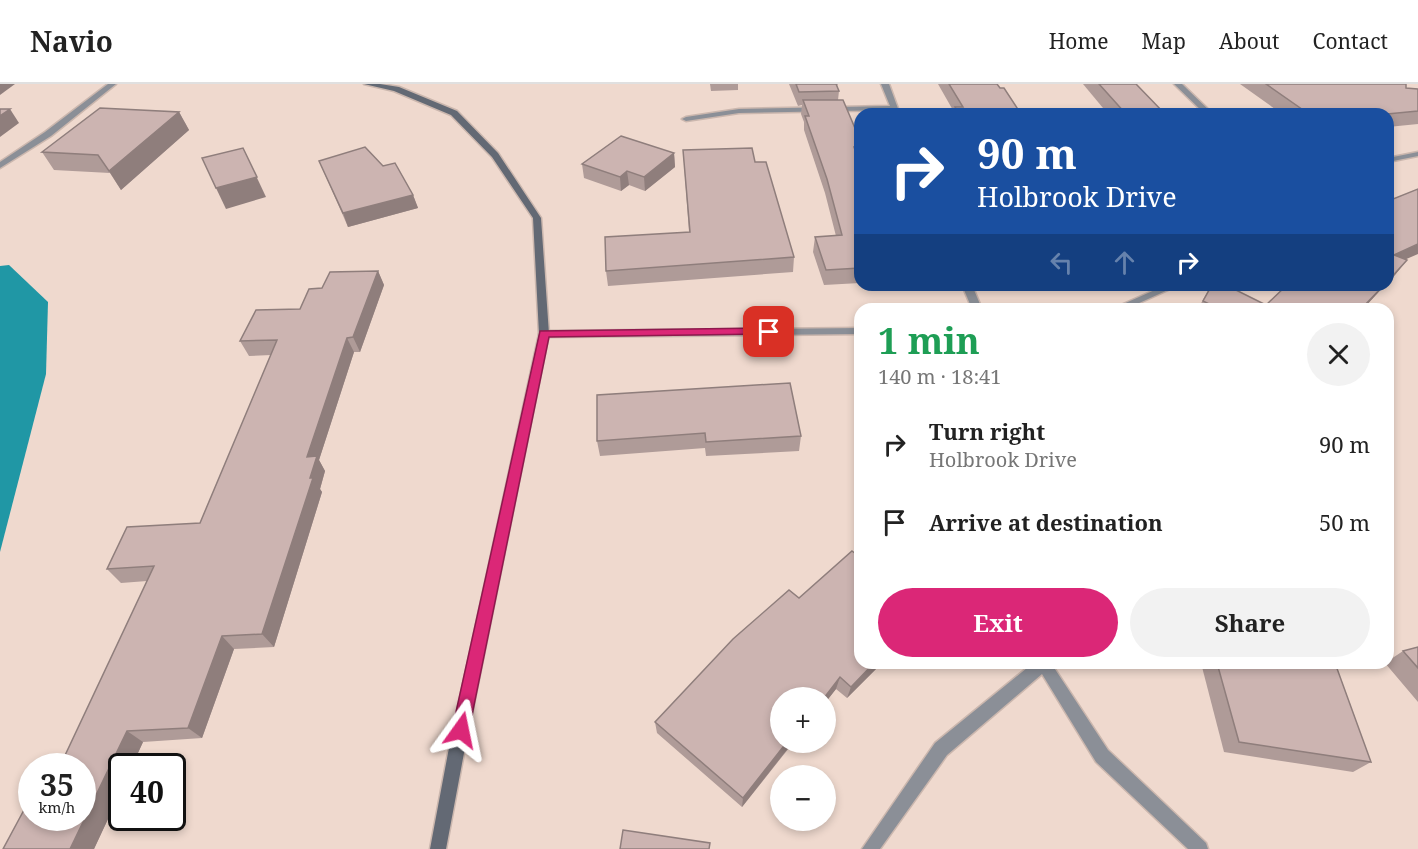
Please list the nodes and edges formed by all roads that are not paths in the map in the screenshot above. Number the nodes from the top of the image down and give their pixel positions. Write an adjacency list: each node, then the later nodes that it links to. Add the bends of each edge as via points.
1 (112, 84): 11 (street)
2 (368, 84): 15 (street, via 396,89 454,113 495,155 537,218)
3 (885, 84): 5 (street)
4 (1178, 84): 6 (street)
5 (895, 108)
6 (1203, 108)
7 (854, 111): 8 (street, via 739,111)
8 (686, 119)
9 (1418, 154): 10 (street)
10 (1394, 158)
11 (0, 166)
12 (1159, 291): 13 (street)
13 (1131, 303)
14 (854, 331): 15 (street)
15 (544, 334): 18 (street)
16 (1038, 669): 19 (street, via 940,749)
17 (1047, 669): 20 (street, via 1102,756)
18 (438, 849)
19 (870, 849)
20 (1200, 849)

